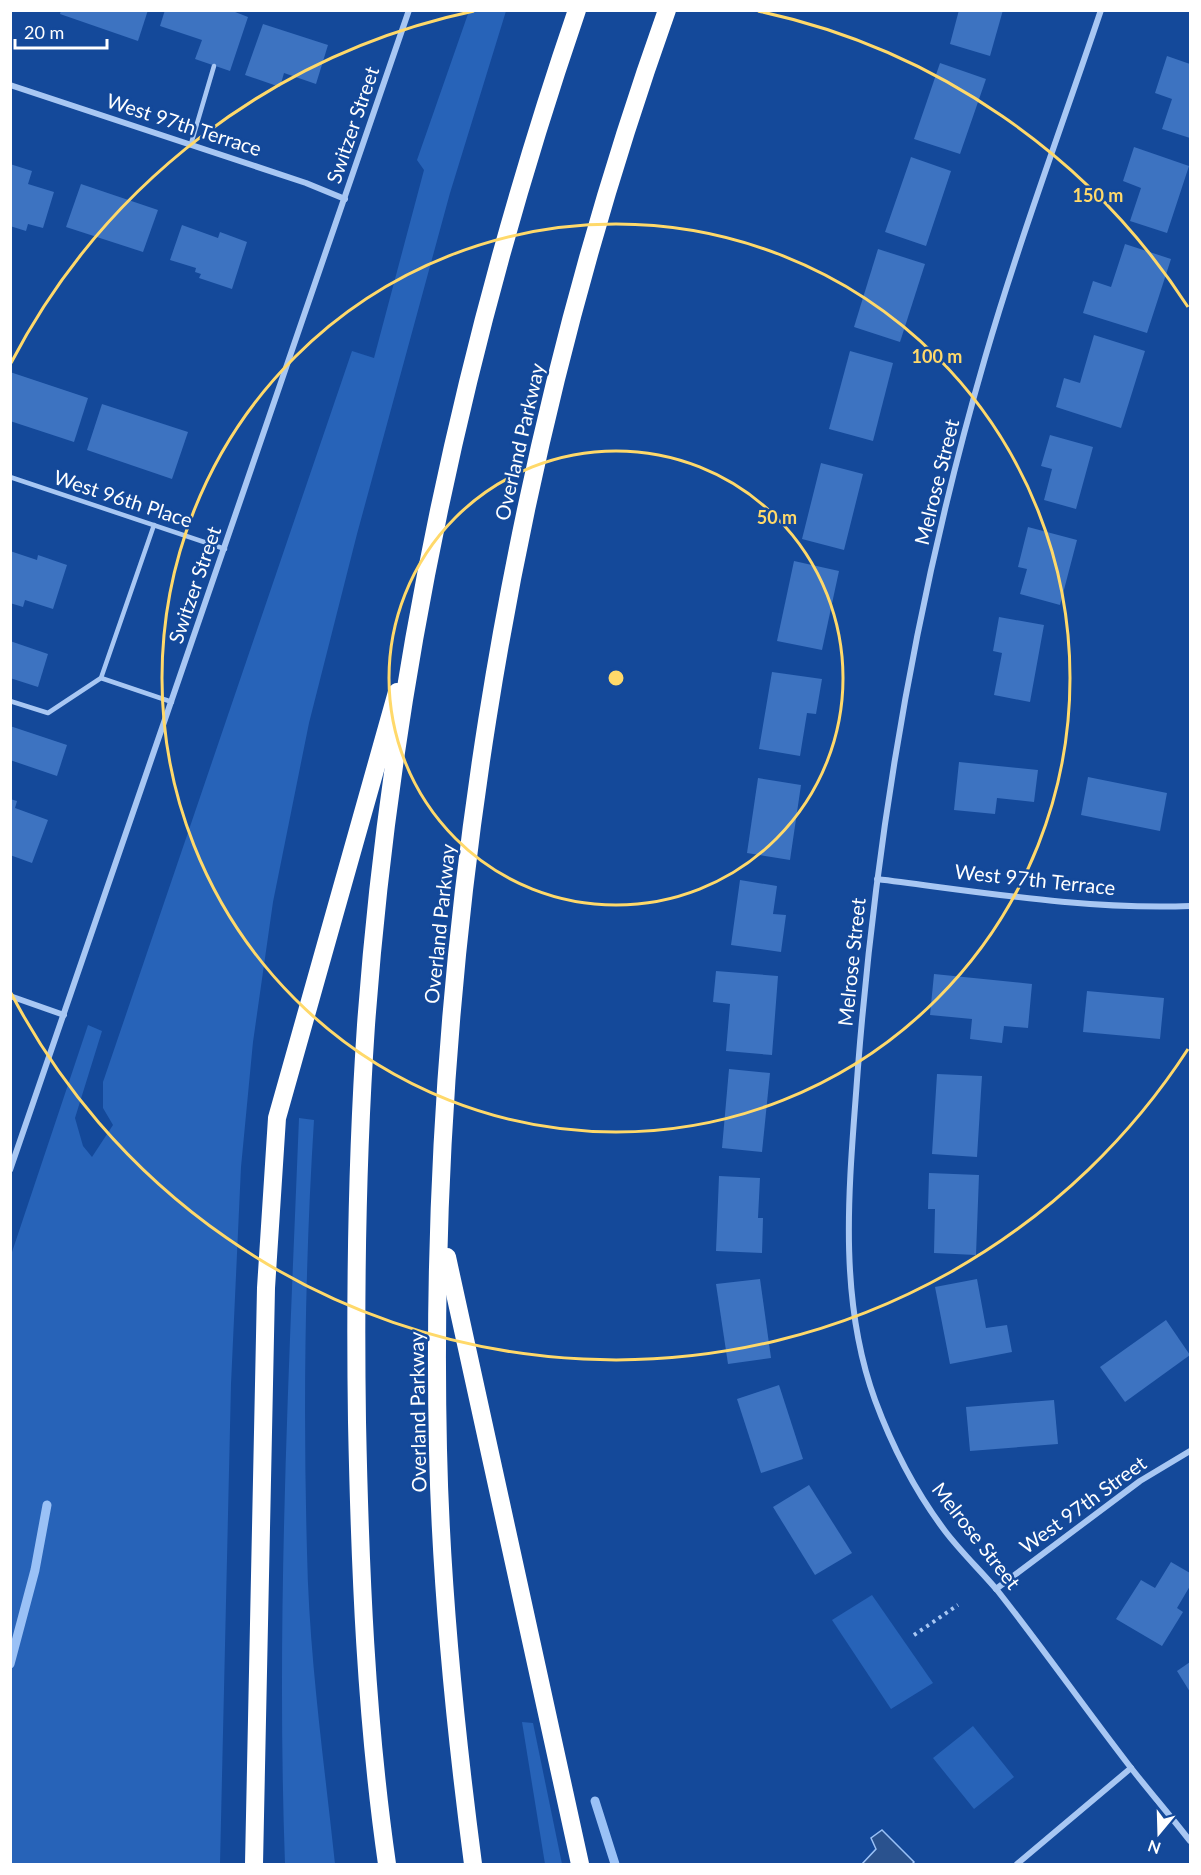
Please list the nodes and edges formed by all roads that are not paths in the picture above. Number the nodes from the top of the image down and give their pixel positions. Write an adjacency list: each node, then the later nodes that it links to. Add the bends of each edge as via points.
1 (409, 10): 8 (street, Switzer Street)
2 (577, 10): 12 (highway, via 493,283 463,403)
3 (667, 10): 21 (highway, Overland Parkway, via 639,87 563,352 500,649 472,834 454,1000)
4 (1101, 10): 16 (street, Melrose Street, via 986,357 946,507 914,649)
5 (214, 66): 7 (lane)
6 (10, 85): 7 (street, West 97th Terrace)
7 (191, 144): 8 (street, West 97th Terrace)
8 (345, 198): 11 (street, Switzer Street)
9 (10, 477): 10 (lane, West 96th Place)
10 (154, 525): 11 (lane, West 96th Place); 13 (lane)
11 (225, 549): 15 (street, Switzer Street)
12 (417, 623): 26 (highway, via 277,1118 265,1312); 27 (highway, via 386,832 366,1024 358,1199 359,1500 376,1787)
13 (101, 678): 14 (lane, via 48,713); 15 (lane)
14 (10, 701)
15 (172, 702): 19 (street, Switzer Street)
16 (878, 879): 17 (street, West 97th Terrace, via 1043,900); 23 (street, Melrose Street, via 865,977 852,1145 848,1256 855,1329 874,1398 900,1459 946,1532)
17 (1191, 906)
18 (10, 996): 19 (street)
19 (64, 1014): 20 (street, Switzer Street)
20 (10, 1170)
21 (440, 1226): 28 (highway, Overland Parkway, via 438,1451 452,1685); 29 (highway)
22 (1191, 1451): 23 (street, West 97th Street, via 1140,1481)
23 (996, 1589): 24 (street, Melrose Street)
24 (1131, 1768): 25 (street, Melrose Street); 30 (street)
25 (1191, 1841)
26 (254, 1864)
27 (387, 1864)
28 (473, 1864)
29 (580, 1864)
30 (1017, 1864)

